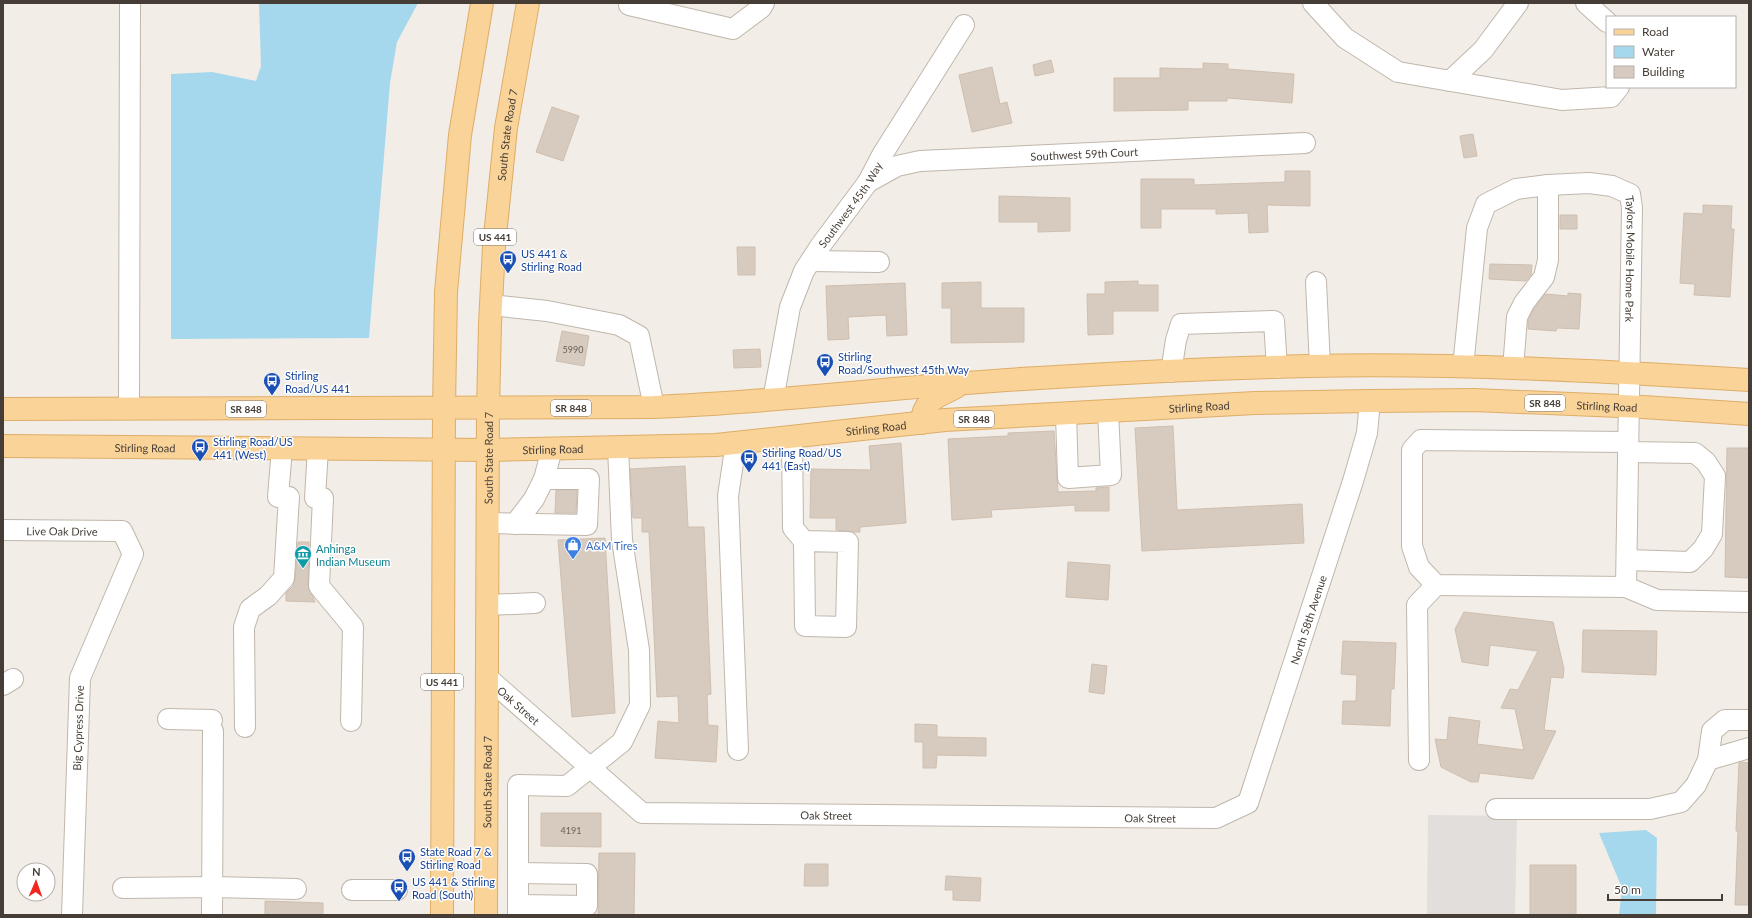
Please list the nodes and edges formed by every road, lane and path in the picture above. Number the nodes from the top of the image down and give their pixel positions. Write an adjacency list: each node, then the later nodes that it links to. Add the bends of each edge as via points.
1 (130, 3): 34 (street)
2 (482, 3): 31 (main road, US 441, via 466,94 452,216 446,292)
3 (528, 3): 19 (main road, South State Road 7 / US 441, via 506,128)
4 (629, 3): 5 (street, via 733,29)
5 (764, 3)
6 (1313, 3): 11 (street, via 1345,38 1398,72)
7 (1518, 3): 11 (street, via 1483,50)
8 (1586, 3): 9 (street)
9 (1606, 21)
10 (964, 25): 14 (street, Southwest 45th Way, via 882,155)
11 (1450, 81): 12 (street, via 1562,100 1611,97)
12 (1618, 88)
13 (1305, 143): 14 (street, Southwest 59th Court, via 920,161 897,166)
14 (868, 182): 16 (street, Southwest 45th Way)
15 (1548, 184): 21 (street, Taylors Mobile Home Park, via 1516,189 1486,204 1478,228); 23 (street, via 1548,260 1544,277 1524,303 1517,317); 25 (street, Taylors Mobile Home Park, via 1589,183 1612,186 1630,194 1632,208)
16 (810, 261): 17 (street); 28 (street, Southwest 45th Way, via 790,307)
17 (879, 262)
18 (1316, 282): 20 (street)
19 (491, 305): 32 (street, via 547,311 619,325 639,336); 35 (main road, South State Road 7 / US 441)
20 (1320, 366): 21 (main road, SR 848); 22 (main road, SR 848)
21 (1463, 367): 23 (main road, SR 848)
22 (1277, 368): 24 (main road, SR 848); 24 (street, via 1274,320 1181,324)
23 (1513, 369): 25 (main road, SR 848)
24 (1171, 372): 27 (main road, SR 848)
25 (1629, 373): 26 (main road, SR 848); 30 (street, Taylors Mobile Home Park)
26 (1749, 380)
27 (964, 383): 28 (main road, SR 848); 39 (main road, via 929,402 923,410)
28 (772, 400): 32 (main road, SR 848)
29 (1370, 400): 30 (main road, Stirling Road / SR 848, via 1474,400); 36 (main road, Stirling Road / SR 848); 73 (street, North 58th Avenue, via 1367,433 1355,473 1248,803)
30 (1628, 406): 38 (main road, Stirling Road / SR 848); 43 (street, Taylors Mobile Home Park)
31 (444, 408): 34 (main road, SR 848); 35 (main road, SR 848); 48 (main road, US 441)
32 (654, 408): 35 (main road, SR 848)
33 (3, 409): 34 (main road, SR 848)
34 (129, 409)
35 (488, 409): 49 (main road, South State Road 7 / US 441)
36 (1108, 411): 37 (main road, Stirling Road / SR 848); 37 (street, via 1111,475 1068,478)
37 (1066, 414): 39 (main road, Stirling Road / SR 848)
38 (1749, 414)
39 (921, 423): 40 (main road, Stirling Road / SR 848)
40 (792, 436): 41 (main road, Stirling Road / SR 848); 55 (street, via 793,528)
41 (736, 443): 46 (main road, Stirling Road / SR 848); 68 (street, via 728,496)
42 (3, 446): 44 (main road, Stirling Road / SR 848)
43 (1628, 447): 56 (street, Taylors Mobile Home Park); 56 (street, via 1672,453 1695,453 1706,462 1715,476 1712,534 1703,549 1690,562); 57 (street, via 1514,441 1421,440 1412,450 1412,546 1418,567)
44 (282, 448): 45 (main road, Stirling Road / SR 848); 66 (street, via 284,578 268,596 250,609 244,627)
45 (318, 448): 48 (main road, Stirling Road / SR 848); 65 (street, via 319,586 353,627)
46 (618, 448): 47 (main road, Stirling Road / SR 848); 71 (street, via 622,540 639,650 640,705 622,742)
47 (552, 449): 49 (main road, Stirling Road / SR 848); 50 (street)
48 (444, 450): 49 (main road, Stirling Road / SR 848); 83 (main road, US 441)
49 (488, 450): 51 (main road, South State Road 7 / US 441)
50 (544, 478): 52 (street, via 534,499); 52 (street, via 589,479 587,525)
51 (488, 523): 52 (street); 61 (main road, South State Road 7 / US 441)
52 (515, 524)
53 (3, 530): 54 (street, Live Oak Drive)
54 (122, 531): 81 (street, Big Cypress Drive, via 133,554 80,678)
55 (804, 541): 55 (street, via 805,626 846,627 848,542)
56 (1627, 560): 58 (street, Taylors Mobile Home Park)
57 (1436, 585): 58 (street); 69 (street, via 1417,606)
58 (1626, 587): 59 (street, via 1657,600)
59 (1749, 602)
60 (535, 603): 61 (street)
61 (488, 605): 62 (main road, South State Road 7 / US 441)
62 (488, 678): 71 (street, Oak Street); 84 (main road, South State Road 7 / US 441)
63 (168, 719): 75 (street, via 212,726)
64 (1749, 720): 70 (street, via 1725,720 1712,731)
65 (351, 721)
66 (245, 727)
67 (1749, 748): 70 (street)
68 (738, 750)
69 (1419, 760)
70 (1708, 760): 72 (street, via 1696,785 1681,802 1650,810)
71 (588, 767): 73 (street, Oak Street, via 642,813); 74 (street, via 567,786 518,785)
72 (1496, 809)
73 (1216, 818)
74 (518, 873): 80 (street); 80 (street, via 587,874 587,906)
75 (212, 887): 76 (street); 77 (street); 82 (street)
76 (123, 888)
77 (296, 889)
78 (352, 890): 79 (street)
79 (397, 890)
80 (518, 910)
81 (72, 915)
82 (212, 915)
83 (442, 915)
84 (486, 915)

